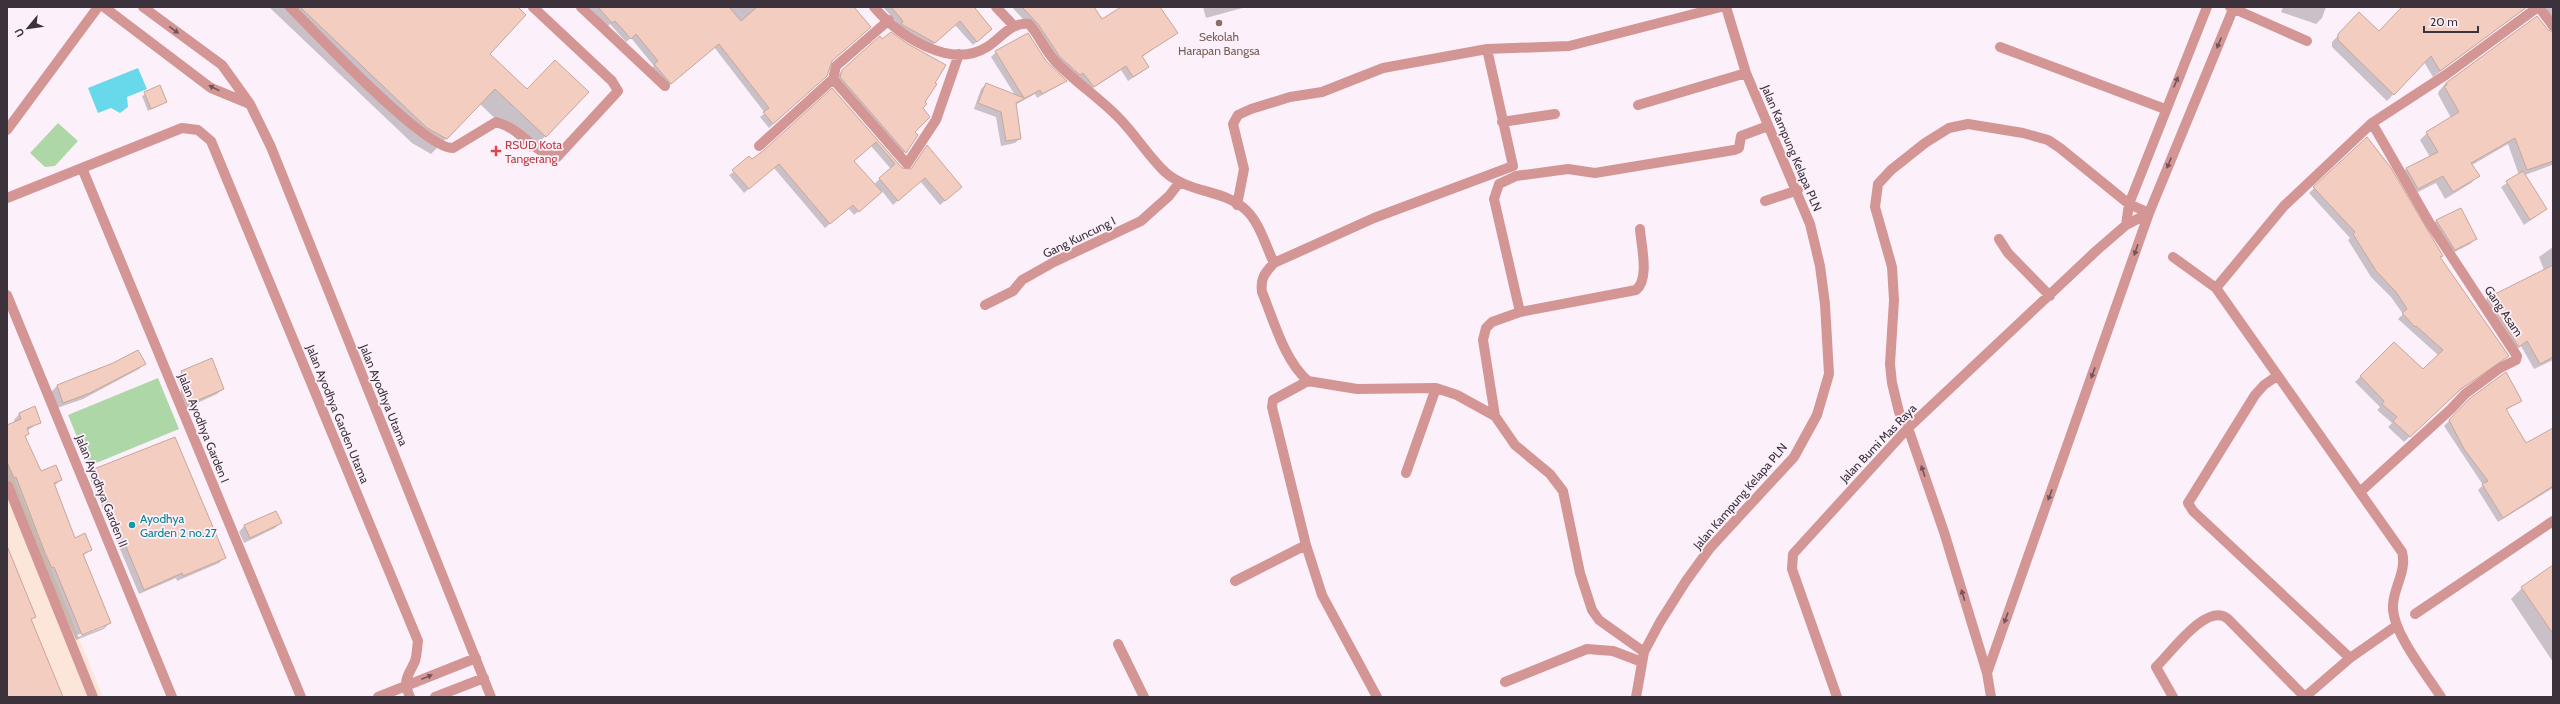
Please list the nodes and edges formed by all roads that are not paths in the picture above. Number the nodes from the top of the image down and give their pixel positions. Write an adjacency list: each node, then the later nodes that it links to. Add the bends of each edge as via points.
1 (98, 7): 31 (street)
2 (104, 7): 24 (street, one-way to 2, via 211,88)
3 (143, 7): 24 (street, Jalan Ayodhya Utama, one-way to 24, via 222,65)
4 (290, 7): 5 (street, via 406,121 445,149 453,148 496,122 511,126 543,154 557,157 618,91 612,81)
5 (533, 7)
6 (581, 7): 23 (street)
7 (874, 7): 14 (street)
8 (996, 7): 15 (street)
9 (1721, 7): 19 (street, via 1569,46)
10 (1726, 7): 21 (street, Jalan Kampung Kelapa PLN)
11 (2207, 7): 26 (street, one-way to 11)
12 (2233, 7): 17 (street); 42 (street, one-way to 42)
13 (2538, 7): 16 (street); 29 (street, via 2447,74)
14 (889, 20): 20 (street, via 915,42 937,52); 22 (street, via 836,66)
15 (1014, 26): 20 (street, via 986,47 973,53); 36 (street, via 1029,24 1055,61 1098,96 1164,171)
16 (2553, 26)
17 (2308, 41)
18 (2000, 47): 26 (street)
19 (1487, 49): 28 (street); 40 (street, via 1383,68 1322,92 1269,102 1238,115 1233,124 1244,170)
20 (959, 54): 22 (street, via 936,120 907,164)
21 (1746, 73): 25 (street); 30 (street, Jalan Kampung Kelapa PLN)
22 (833, 79): 32 (street)
23 (665, 86)
24 (250, 104): 68 (street, Jalan Ayodhya Utama, via 271,147)
25 (1638, 104)
26 (2165, 109): 41 (street)
27 (1555, 114): 28 (street)
28 (1502, 122): 33 (street)
29 (2372, 122): 48 (street, via 2284,206); 60 (street, Gang Asam, via 2429,222 2517,356 2516,360 2500,368 2465,394 2451,410)
30 (1768, 126): 35 (street, via 1741,136 1739,148 1734,150 1595,173 1568,169); 37 (street, Jalan Kampung Kelapa PLN)
31 (7, 130)
32 (759, 146)
33 (1513, 166): 35 (street); 47 (street, via 1374,218)
34 (82, 168): 38 (street); 74 (street, Jalan Ayodhya Garden Utama, via 182,128 198,130 211,141 418,641 415,660 407,674); 78 (street, Jalan Ayodhya Garden I)
35 (1516, 176): 52 (street, via 1499,184 1494,199)
36 (1179, 183): 40 (street, via 1219,195); 51 (street, Gang Kuncung I, via 1141,222 1054,262 1022,280 1012,291)
37 (1798, 190): 39 (street); 67 (street, Jalan Kampung Kelapa PLN, via 1810,224 1820,266 1825,304 1829,374 1817,415 1794,457 1734,521 1694,570)
38 (7, 198)
39 (1764, 201)
40 (1237, 204): 47 (street, via 1252,216)
41 (2129, 204): 42 (street); 43 (street); 57 (street, via 2048,140 1985,125 1968,124 1948,128 1891,170 1878,184 1875,207 1892,267 1892,383 1899,412)
42 (2149, 213): 43 (street, Jalan Bumi Mas Raya); 71 (street, one-way to 71)
43 (2126, 224): 50 (street, Jalan Bumi Mas Raya)
44 (1640, 229): 52 (street, via 1643,276 1636,290)
45 (1999, 239): 50 (street, via 2008,253)
46 (2173, 257): 48 (street)
47 (1274, 263): 54 (street, via 1260,282 1262,292 1286,350)
48 (2216, 288): 53 (street)
49 (7, 294): 77 (street, Jalan Ayodhya Garden II)
50 (2050, 296): 57 (street, Jalan Bumi Mas Raya)
51 (985, 305)
52 (1520, 312): 56 (street, via 1492,322 1486,328 1483,340)
53 (2277, 376): 60 (street); 69 (street, via 2264,385 2255,396 2188,503 2193,511)
54 (1308, 380): 55 (street, via 1357,389); 62 (street, via 1273,400 1272,407)
55 (1436, 388): 56 (street); 58 (street)
56 (1495, 416): 67 (street, via 1515,445 1554,478 1563,491 1580,572 1592,610 1599,620)
57 (1908, 428): 71 (street, one-way to 57, via 1944,532); 86 (street, Jalan Bumi Mas Raya, via 1793,554 1792,569)
58 (1406, 473)
59 (8, 486): 76 (street)
60 (2360, 492): 65 (street, via 2402,552 2404,564 2393,604)
61 (2553, 520): 64 (street)
62 (1306, 545): 63 (street); 84 (street, via 1322,595)
63 (1235, 581)
64 (2415, 614)
65 (2396, 626): 69 (street); 89 (street)
66 (1118, 644): 83 (street)
67 (1644, 652): 70 (street, Jalan Kampung Kelapa PLN)
68 (476, 658): 72 (street, Jalan Ayodhya Utama); 74 (street, one-way to 68)
69 (2350, 658): 75 (street, via 2309,695)
70 (1642, 662): 73 (street, via 1613,651 1587,650); 85 (street, Jalan Kampung Kelapa PLN)
71 (1987, 673): 87 (street)
72 (484, 678): 81 (street); 82 (street, Jalan Ayodhya Utama)
73 (1505, 682)
74 (405, 686): 79 (street); 80 (street)
75 (2300, 696): 88 (street, via 2228,618 2218,614 2209,616 2197,625 2156,667)
76 (93, 697)
77 (172, 697)
78 (301, 697)
79 (378, 697)
80 (410, 697)
81 (435, 697)
82 (491, 697)
83 (1144, 697)
84 (1377, 697)
85 (1636, 697)
86 (1837, 697)
87 (1991, 697)
88 (2173, 697)
89 (2441, 697)

